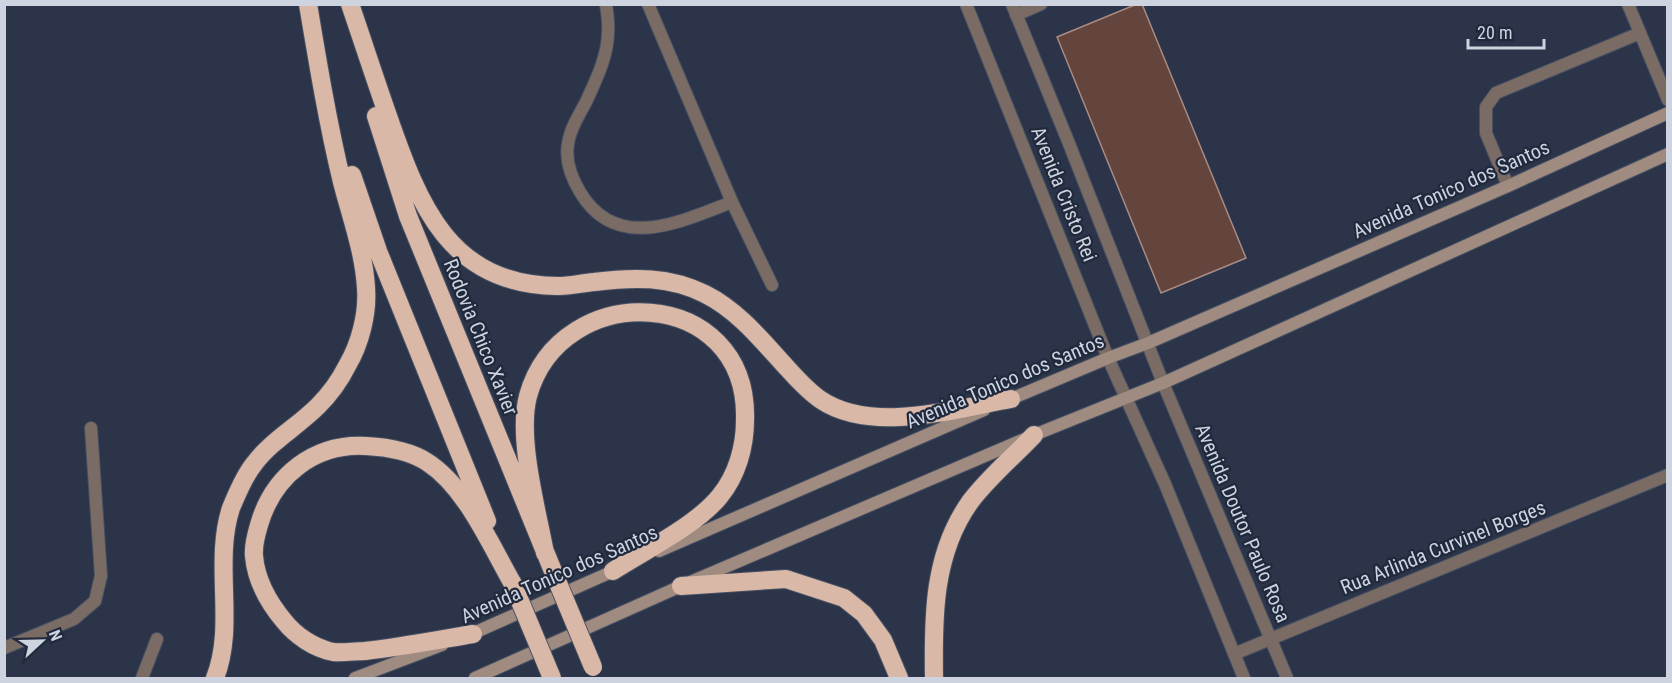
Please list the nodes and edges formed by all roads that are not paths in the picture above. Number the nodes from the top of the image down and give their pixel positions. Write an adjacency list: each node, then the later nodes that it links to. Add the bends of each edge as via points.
1 (309, 4): 27 (highway, via 338,126 378,252); 35 (highway, via 327,116 363,261 365,318 348,366 333,388 253,465 231,509 225,542 222,647)
2 (350, 4): 19 (highway, via 397,141 428,214 452,245 476,265 505,279 535,285 649,278 680,284 725,306 801,383 844,411 913,416); 24 (highway, Rodovia Chico Xavier, via 370,93 408,216)
3 (606, 4): 14 (street, via 608,32 604,56 568,143 567,162 586,202 616,225 634,228 678,222)
4 (648, 4): 14 (street)
5 (966, 4): 17 (street, Avenida Cristo Rei)
6 (1041, 4): 8 (street)
7 (1628, 4): 9 (street)
8 (1014, 10): 16 (street, Avenida Cristo Rei)
9 (1640, 33): 10 (street); 13 (street, via 1496,93 1486,107 1486,133)
10 (1668, 100)
11 (1668, 113): 13 (main road, Avenida Tonico dos Santos)
12 (1668, 154): 18 (main road)
13 (1508, 186): 16 (main road, Avenida Tonico dos Santos)
14 (732, 202): 15 (street)
15 (772, 285)
16 (1148, 343): 17 (main road, Avenida Tonico dos Santos); 18 (street, Avenida Cristo Rei)
17 (1108, 358): 19 (main road, Avenida Tonico dos Santos); 20 (street, Avenida Cristo Rei)
18 (1162, 383): 20 (main road); 30 (street, Avenida Doutor Paulo Rosa)
19 (1011, 399): 25 (main road, Avenida Tonico dos Santos)
20 (1125, 399): 22 (main road); 32 (street, via 1166,484)
21 (91, 428): 31 (street, via 101,576 95,601 74,619)
22 (1034, 435): 26 (main road); 40 (highway, via 971,501 954,528 943,555 936,591)
23 (1668, 475): 30 (street, Rua Arlinda Curvinel Borges)
24 (545, 553): 25 (highway, via 524,424 537,373 550,352 593,323 615,314 660,313 703,330 722,345 742,383 745,432 740,458 720,496 702,514); 33 (highway, Rodovia Chico Xavier, bridge)
25 (613, 571): 28 (main road, Avenida Tonico dos Santos)
26 (681, 586): 37 (main road); 39 (highway, via 786,579 844,598 864,614 883,640)
27 (515, 589): 28 (highway, via 464,500 427,462 403,452 356,446 329,449 289,472 264,510 254,555 267,597 294,633 334,652 391,648); 38 (highway, bridge)
28 (473, 634): 36 (main road, Avenida Tonico dos Santos)
29 (158, 639): 34 (street)
30 (1271, 639): 32 (street, Rua Arlinda Curvinel Borges); 42 (street, Avenida Doutor Paulo Rosa)
31 (4, 648)
32 (1234, 654): 41 (street)
33 (595, 673)
34 (141, 678)
35 (215, 678)
36 (355, 678)
37 (476, 678)
38 (552, 678)
39 (899, 678)
40 (934, 678)
41 (1244, 678)
42 (1287, 678)

